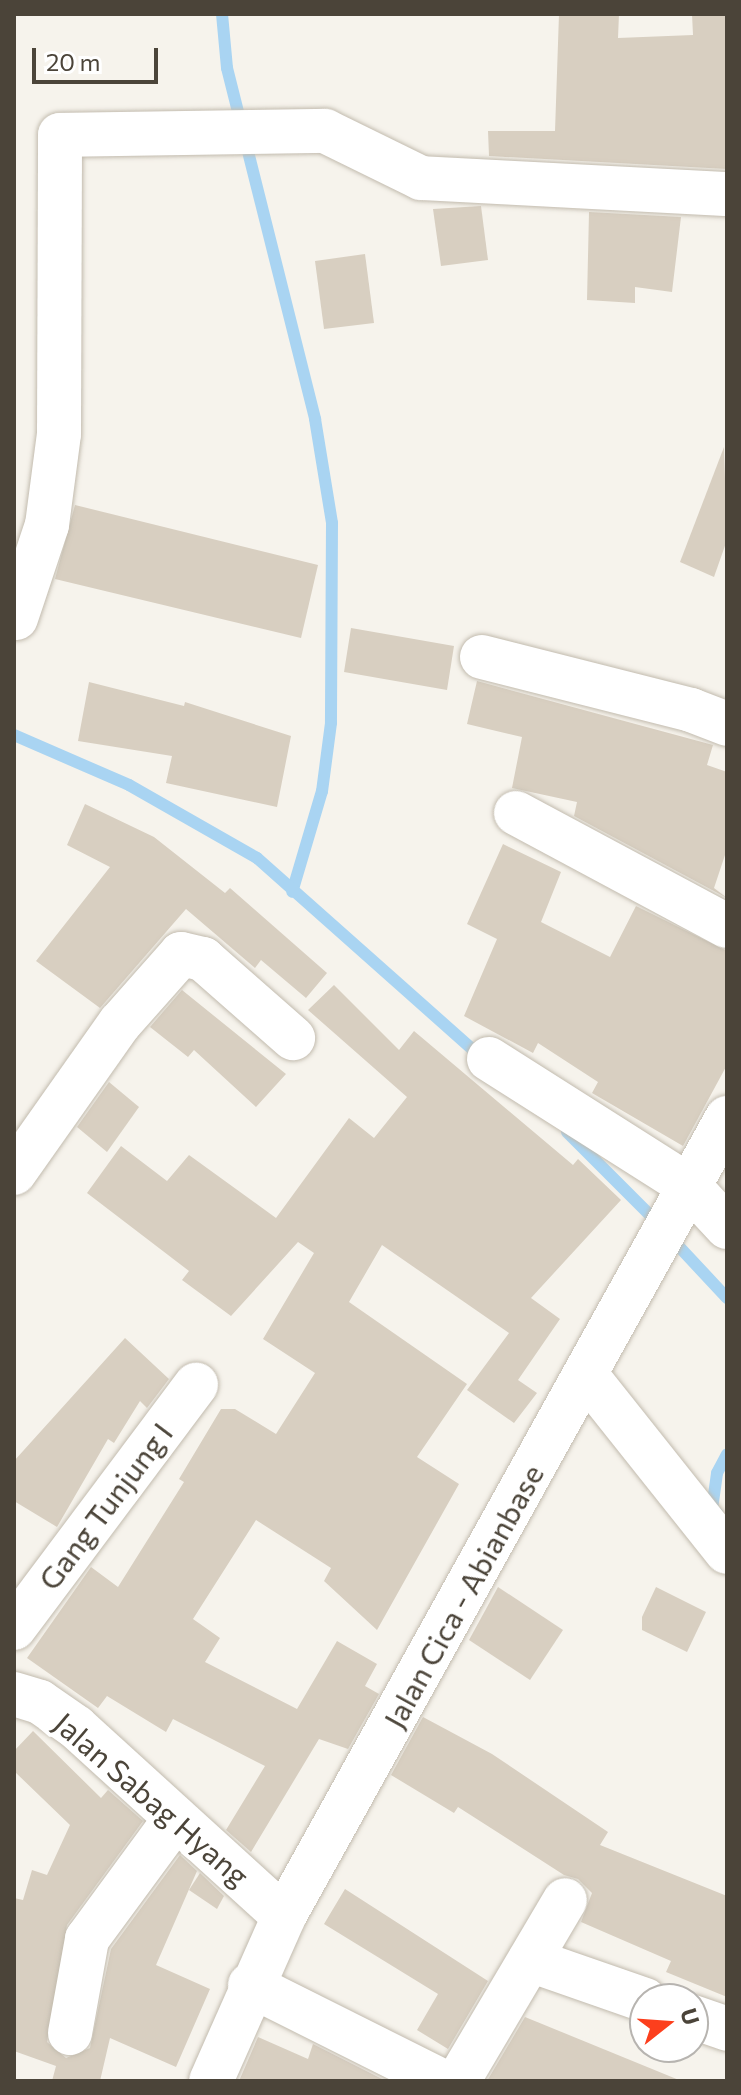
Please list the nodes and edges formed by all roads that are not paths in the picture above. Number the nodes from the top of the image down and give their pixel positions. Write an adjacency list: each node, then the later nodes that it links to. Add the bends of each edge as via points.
1 (727, 194): 2 (street, via 421,178 325,131 200,137 121,131 60,135 59,434 47,525)
2 (16, 618)
3 (482, 657): 4 (street, via 691,710)
4 (727, 724)
5 (516, 813): 6 (street)
6 (727, 926)
7 (293, 1038): 10 (street, via 203,959 181,954 120,1023)
8 (489, 1059): 11 (street)
9 (727, 1118): 11 (street, Jalan Cica - Abianbase)
10 (14, 1173)
11 (685, 1194): 12 (street); 13 (street, Jalan Cica - Abianbase)
12 (727, 1227)
13 (586, 1375): 15 (street); 20 (street, Jalan Cica - Abianbase)
14 (196, 1385): 16 (street, Gang Tunjung I)
15 (727, 1552)
16 (14, 1628)
17 (14, 1694): 18 (street, Jalan Sabag Hyang, via 40,1702 76,1727)
18 (176, 1818): 20 (street, Jalan Sabag Hyang); 24 (street, via 87,1939)
19 (565, 1900): 21 (street)
20 (284, 1916): 22 (street, Jalan Cica - Abianbase)
21 (530, 1960): 23 (street); 27 (street)
22 (250, 1985): 25 (street, Jalan Cica - Abianbase); 26 (street)
23 (629, 1994)
24 (70, 2033)
25 (211, 2081)
26 (442, 2081)
27 (458, 2081)

